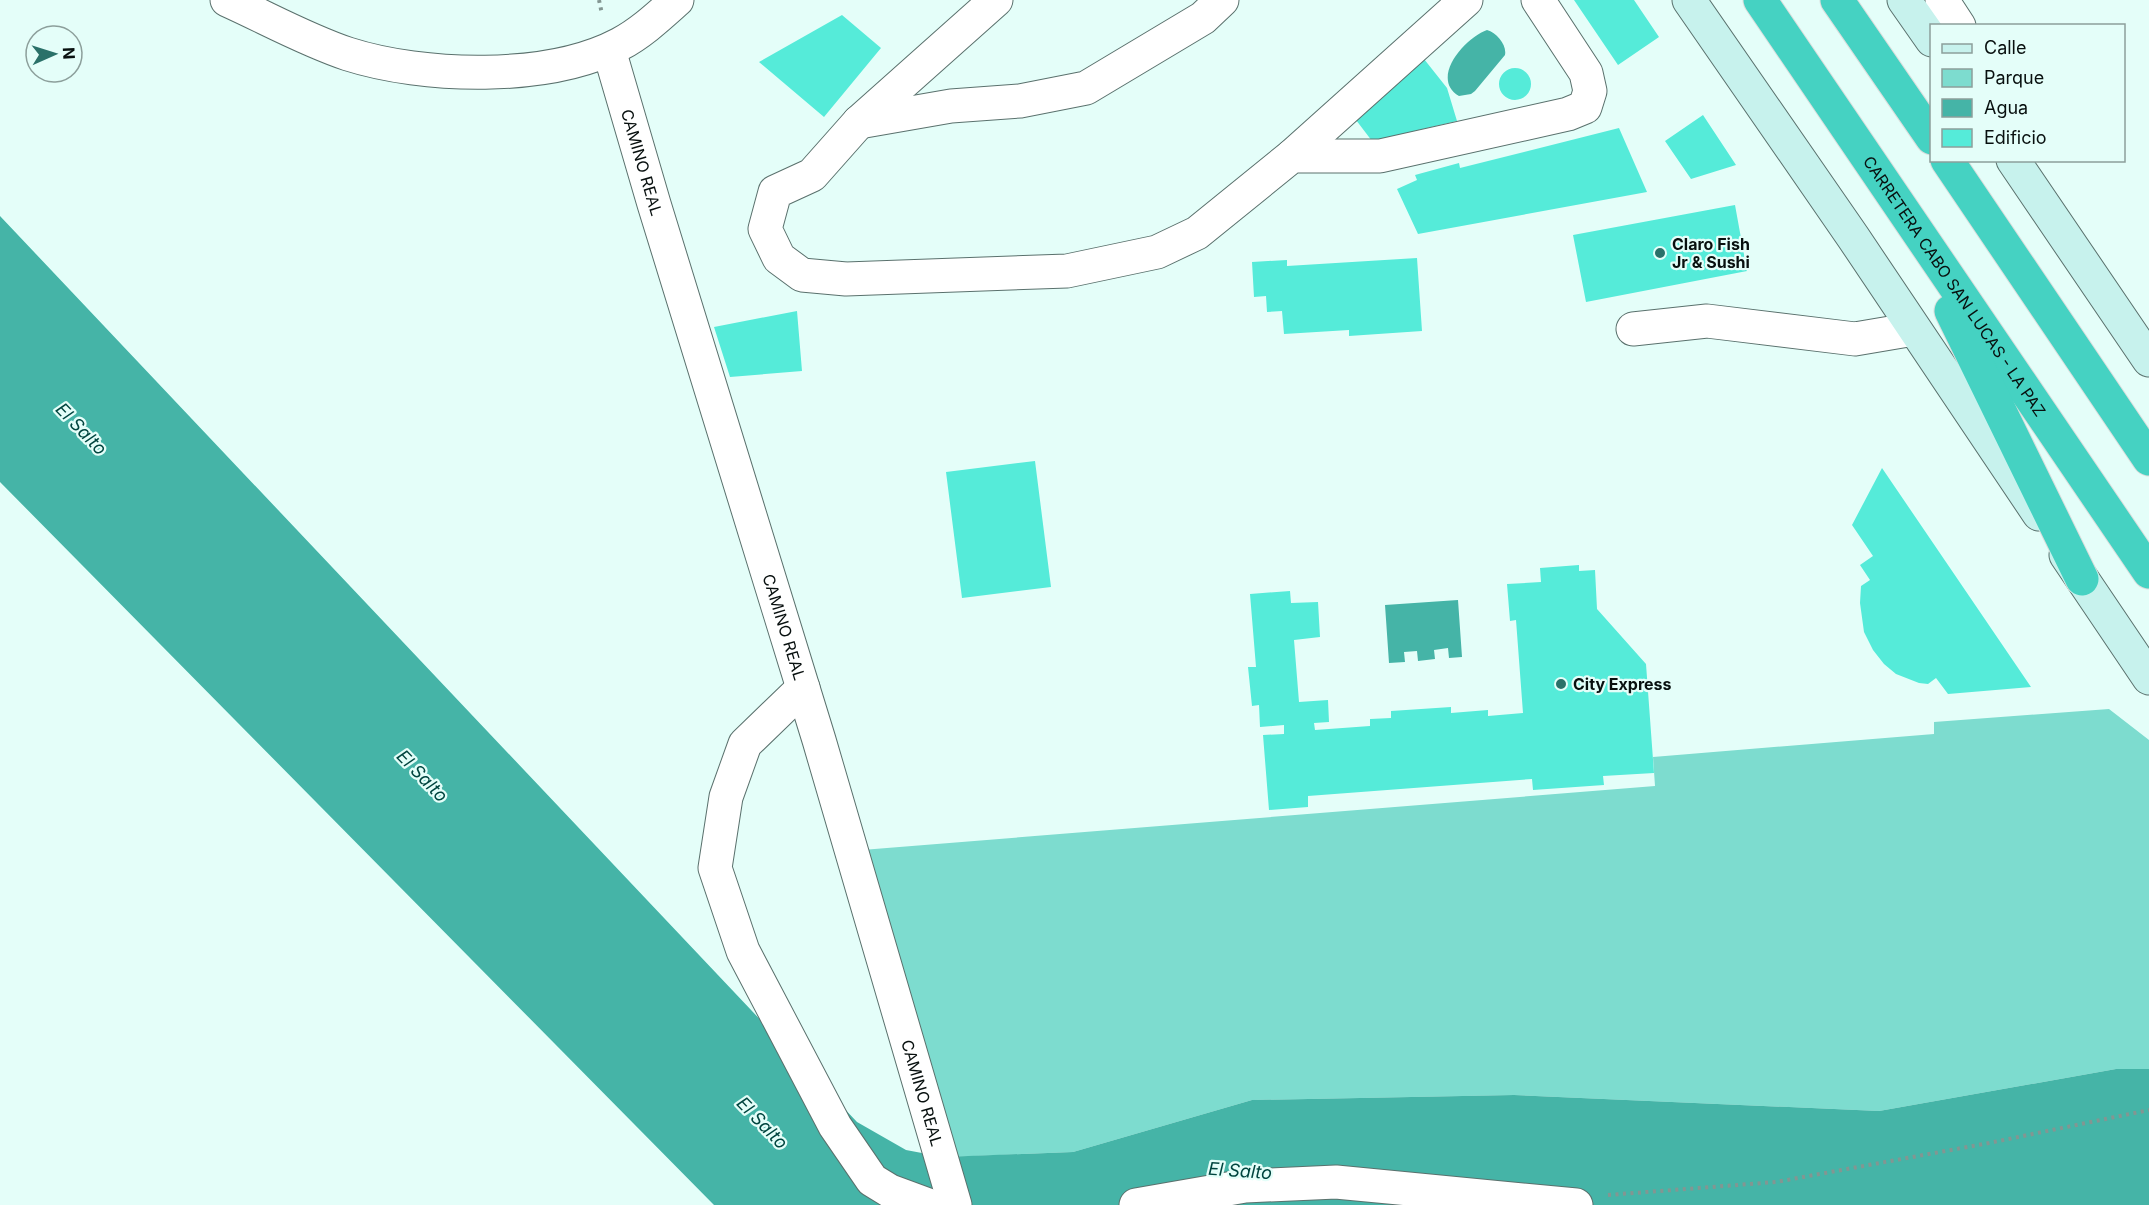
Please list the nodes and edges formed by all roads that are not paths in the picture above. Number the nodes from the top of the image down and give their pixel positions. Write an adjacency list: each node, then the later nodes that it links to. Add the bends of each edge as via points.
1 (227, 0): 14 (street, via 327,46 404,67 456,73 507,71 557,64)
2 (677, 0): 14 (street, via 644,28)
3 (996, 0): 15 (street)
4 (1222, 0): 15 (street, via 1203,18 1086,88 1020,101 951,106)
5 (1466, 0): 17 (street)
6 (1538, 0): 17 (street, via 1586,74 1590,91 1585,107 1380,156)
7 (1689, 0): 22 (main road)
8 (1761, 0): 20 (highway, CARRETERA CABO SAN LUCAS - LA PAZ)
9 (1837, 0): 16 (highway)
10 (1904, 0): 13 (main road)
11 (1942, 0): 12 (street)
12 (1958, 24)
13 (1930, 37)
14 (609, 50): 28 (street, CAMINO REAL)
15 (859, 122): 17 (street, via 812,175 775,192 765,229 779,258 802,274 846,279 1067,272 1157,252 1197,233)
16 (1930, 135)
17 (1292, 156)
18 (1948, 162): 24 (highway)
19 (2014, 162): 23 (main road)
20 (1899, 204): 25 (highway, CARRETERA CABO SAN LUCAS - LA PAZ); 26 (highway)
21 (1633, 329): 22 (street, via 1707,321 1855,339)
22 (1914, 329): 26 (main road)
23 (2149, 360)
24 (2149, 459)
25 (2149, 572)
26 (2082, 579): 27 (main road)
27 (2149, 678)
28 (803, 688): 30 (street, CAMINO REAL, via 943,1157); 30 (street, via 746,744 726,797 715,868 743,951 836,1126 872,1179 890,1191)
29 (1589, 1200): 31 (street, via 1336,1182 1245,1186)
30 (943, 1205)
31 (1136, 1205)

